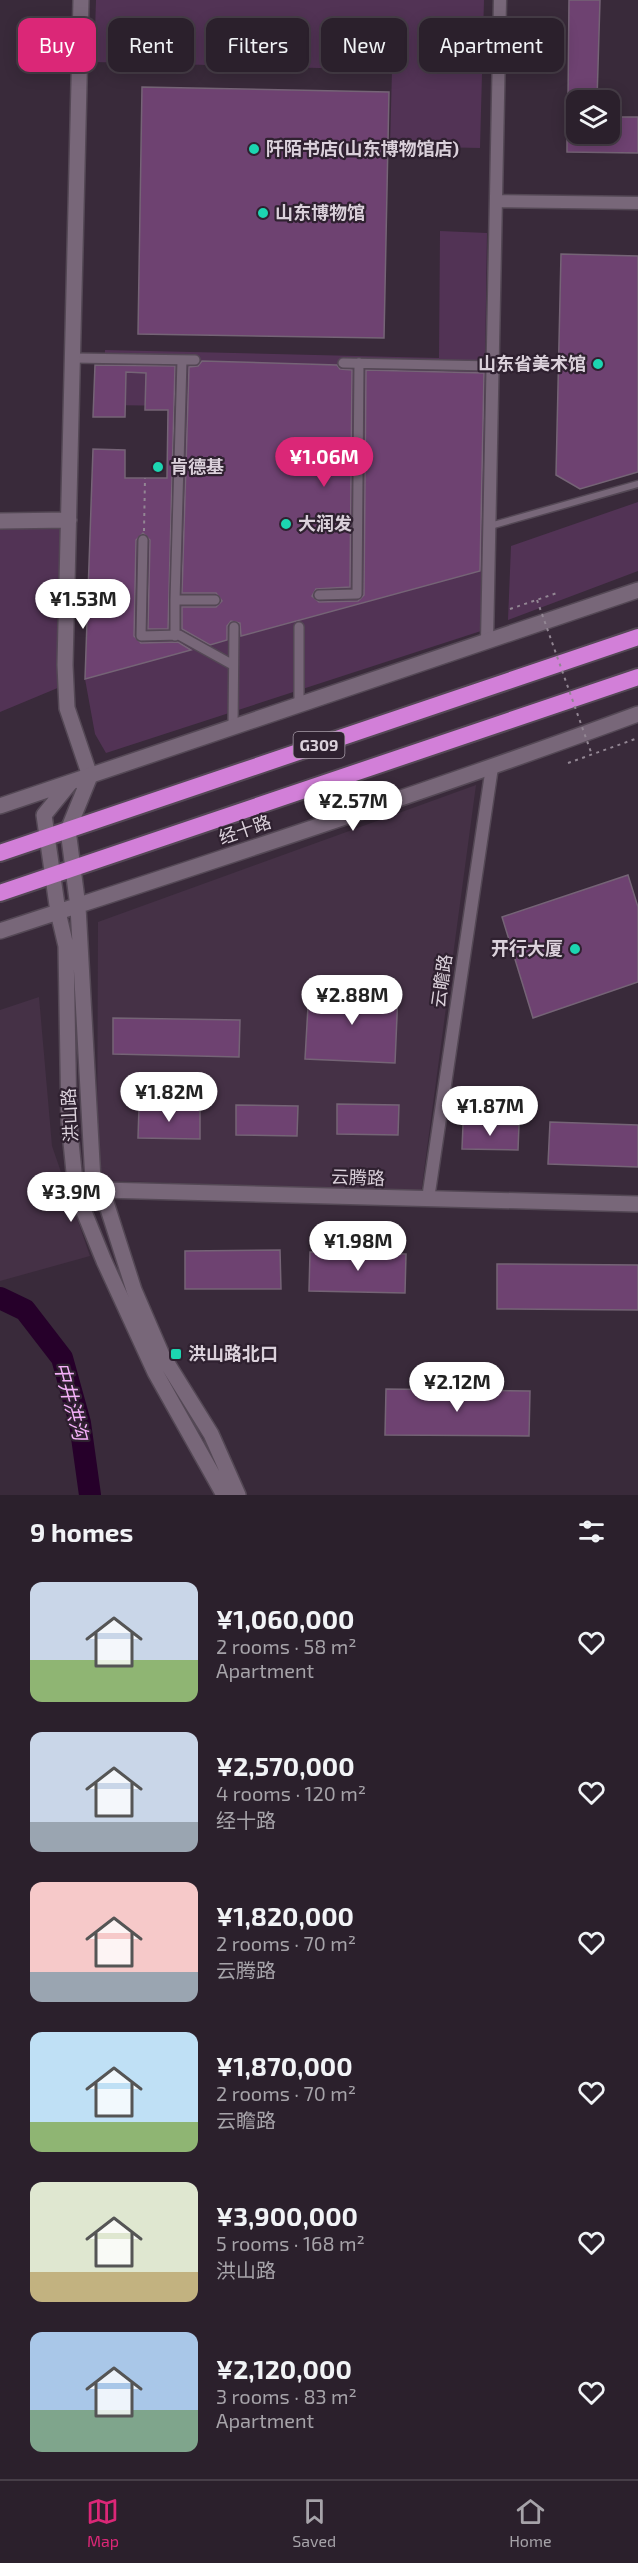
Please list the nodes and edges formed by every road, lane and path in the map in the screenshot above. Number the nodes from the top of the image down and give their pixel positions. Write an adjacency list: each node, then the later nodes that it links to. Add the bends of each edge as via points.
1 (81, 0): 5 (main road)
2 (500, 0): 3 (street)
3 (496, 201): 4 (street); 10 (street)
4 (638, 203)
5 (73, 358): 7 (street); 13 (main road)
6 (182, 360): 20 (street)
7 (195, 360)
8 (343, 363): 9 (street)
9 (359, 363): 10 (street); 19 (street, via 357,594)
10 (493, 366): 15 (street)
11 (145, 478): 16 (path)
12 (638, 484): 15 (lane)
13 (69, 520): 14 (main road); 38 (main road, via 67,708)
14 (0, 521)
15 (490, 526): 28 (street)
16 (143, 540): 26 (street, via 141,636)
17 (638, 590): 28 (main road)
18 (557, 593): 22 (path, bridge)
19 (319, 595)
20 (176, 600): 21 (street); 26 (street)
21 (214, 600)
22 (537, 600): 23 (path, bridge); 35 (path, bridge)
23 (510, 609)
24 (234, 627): 29 (street)
25 (298, 627): 31 (street)
26 (175, 636): 29 (street)
27 (638, 637): 41 (highway, G309)
28 (488, 641): 31 (main road)
29 (234, 665): 33 (street)
30 (635, 680): 44 (highway, 经十路 / G309)
31 (299, 704): 33 (main road)
32 (638, 714): 37 (main road, 经十路)
33 (233, 728): 38 (main road)
34 (638, 738): 35 (path)
35 (592, 755): 36 (path)
36 (568, 763)
37 (492, 767): 47 (main road, 经十路); 52 (street, 云瞻路)
38 (90, 776): 39 (main road); 41 (main road)
39 (70, 783): 40 (main road); 42 (main road, 洪山路, via 44,815)
40 (0, 806)
41 (68, 830): 42 (highway, G309); 44 (main road, 洪山路)
42 (47, 837): 43 (highway, G309); 45 (main road, 洪山路)
43 (0, 853)
44 (74, 869): 45 (highway, 经十路 / G309); 47 (main road, 洪山路)
45 (52, 876): 46 (highway, 经十路 / G309); 48 (main road, 洪山路)
46 (0, 893)
47 (78, 907): 48 (main road, 经十路); 50 (main road, 洪山路, via 93,1181)
48 (58, 912): 49 (main road, 经十路); 51 (main road, 洪山路, via 66,946 69,1122)
49 (0, 931)
50 (102, 1190): 51 (main road, 云腾路); 52 (main road, 云腾路); 55 (main road, 洪山路, via 134,1290 162,1355 211,1434)
51 (76, 1192): 54 (main road, 洪山路, via 156,1372)
52 (428, 1199): 53 (main road, 云腾路)
53 (638, 1204)
54 (224, 1495)
55 (238, 1495)

